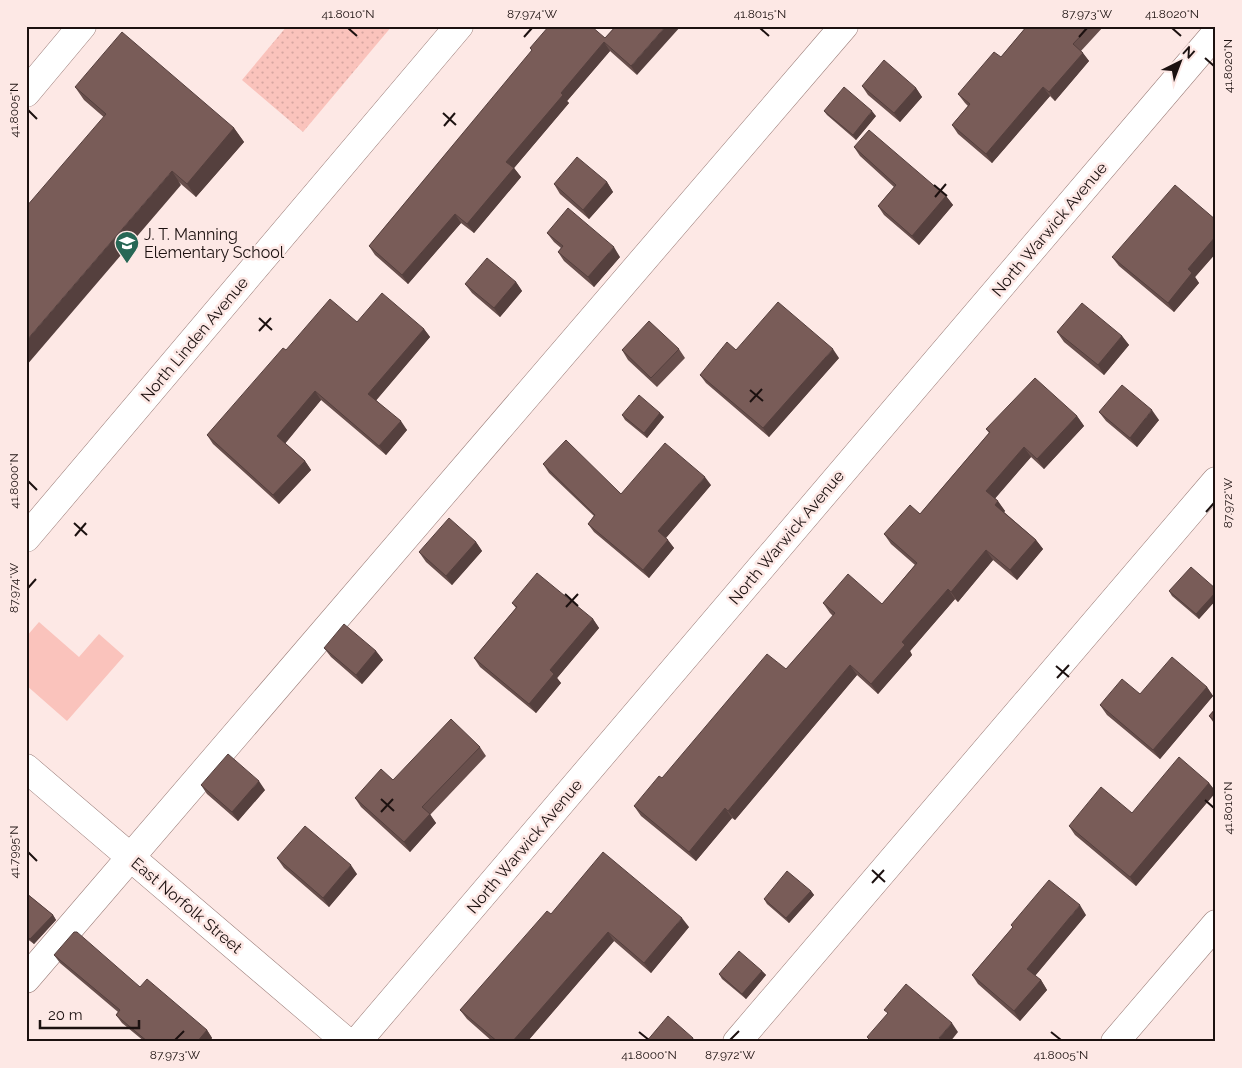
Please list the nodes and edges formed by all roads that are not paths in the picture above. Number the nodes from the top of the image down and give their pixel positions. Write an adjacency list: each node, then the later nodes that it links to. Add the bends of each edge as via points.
1 (82, 26): 5 (street)
2 (459, 26): 7 (street, North Linden Avenue)
3 (844, 26): 9 (street)
4 (1216, 33): 13 (street, North Warwick Avenue)
5 (26, 93)
6 (1216, 481): 14 (street)
7 (26, 538)
8 (26, 768): 9 (street, East Norfolk Street)
9 (130, 857): 11 (street); 12 (street, East Norfolk Street)
10 (1216, 924): 15 (street)
11 (26, 979)
12 (347, 1042)
13 (357, 1042)
14 (736, 1042)
15 (1115, 1042)

